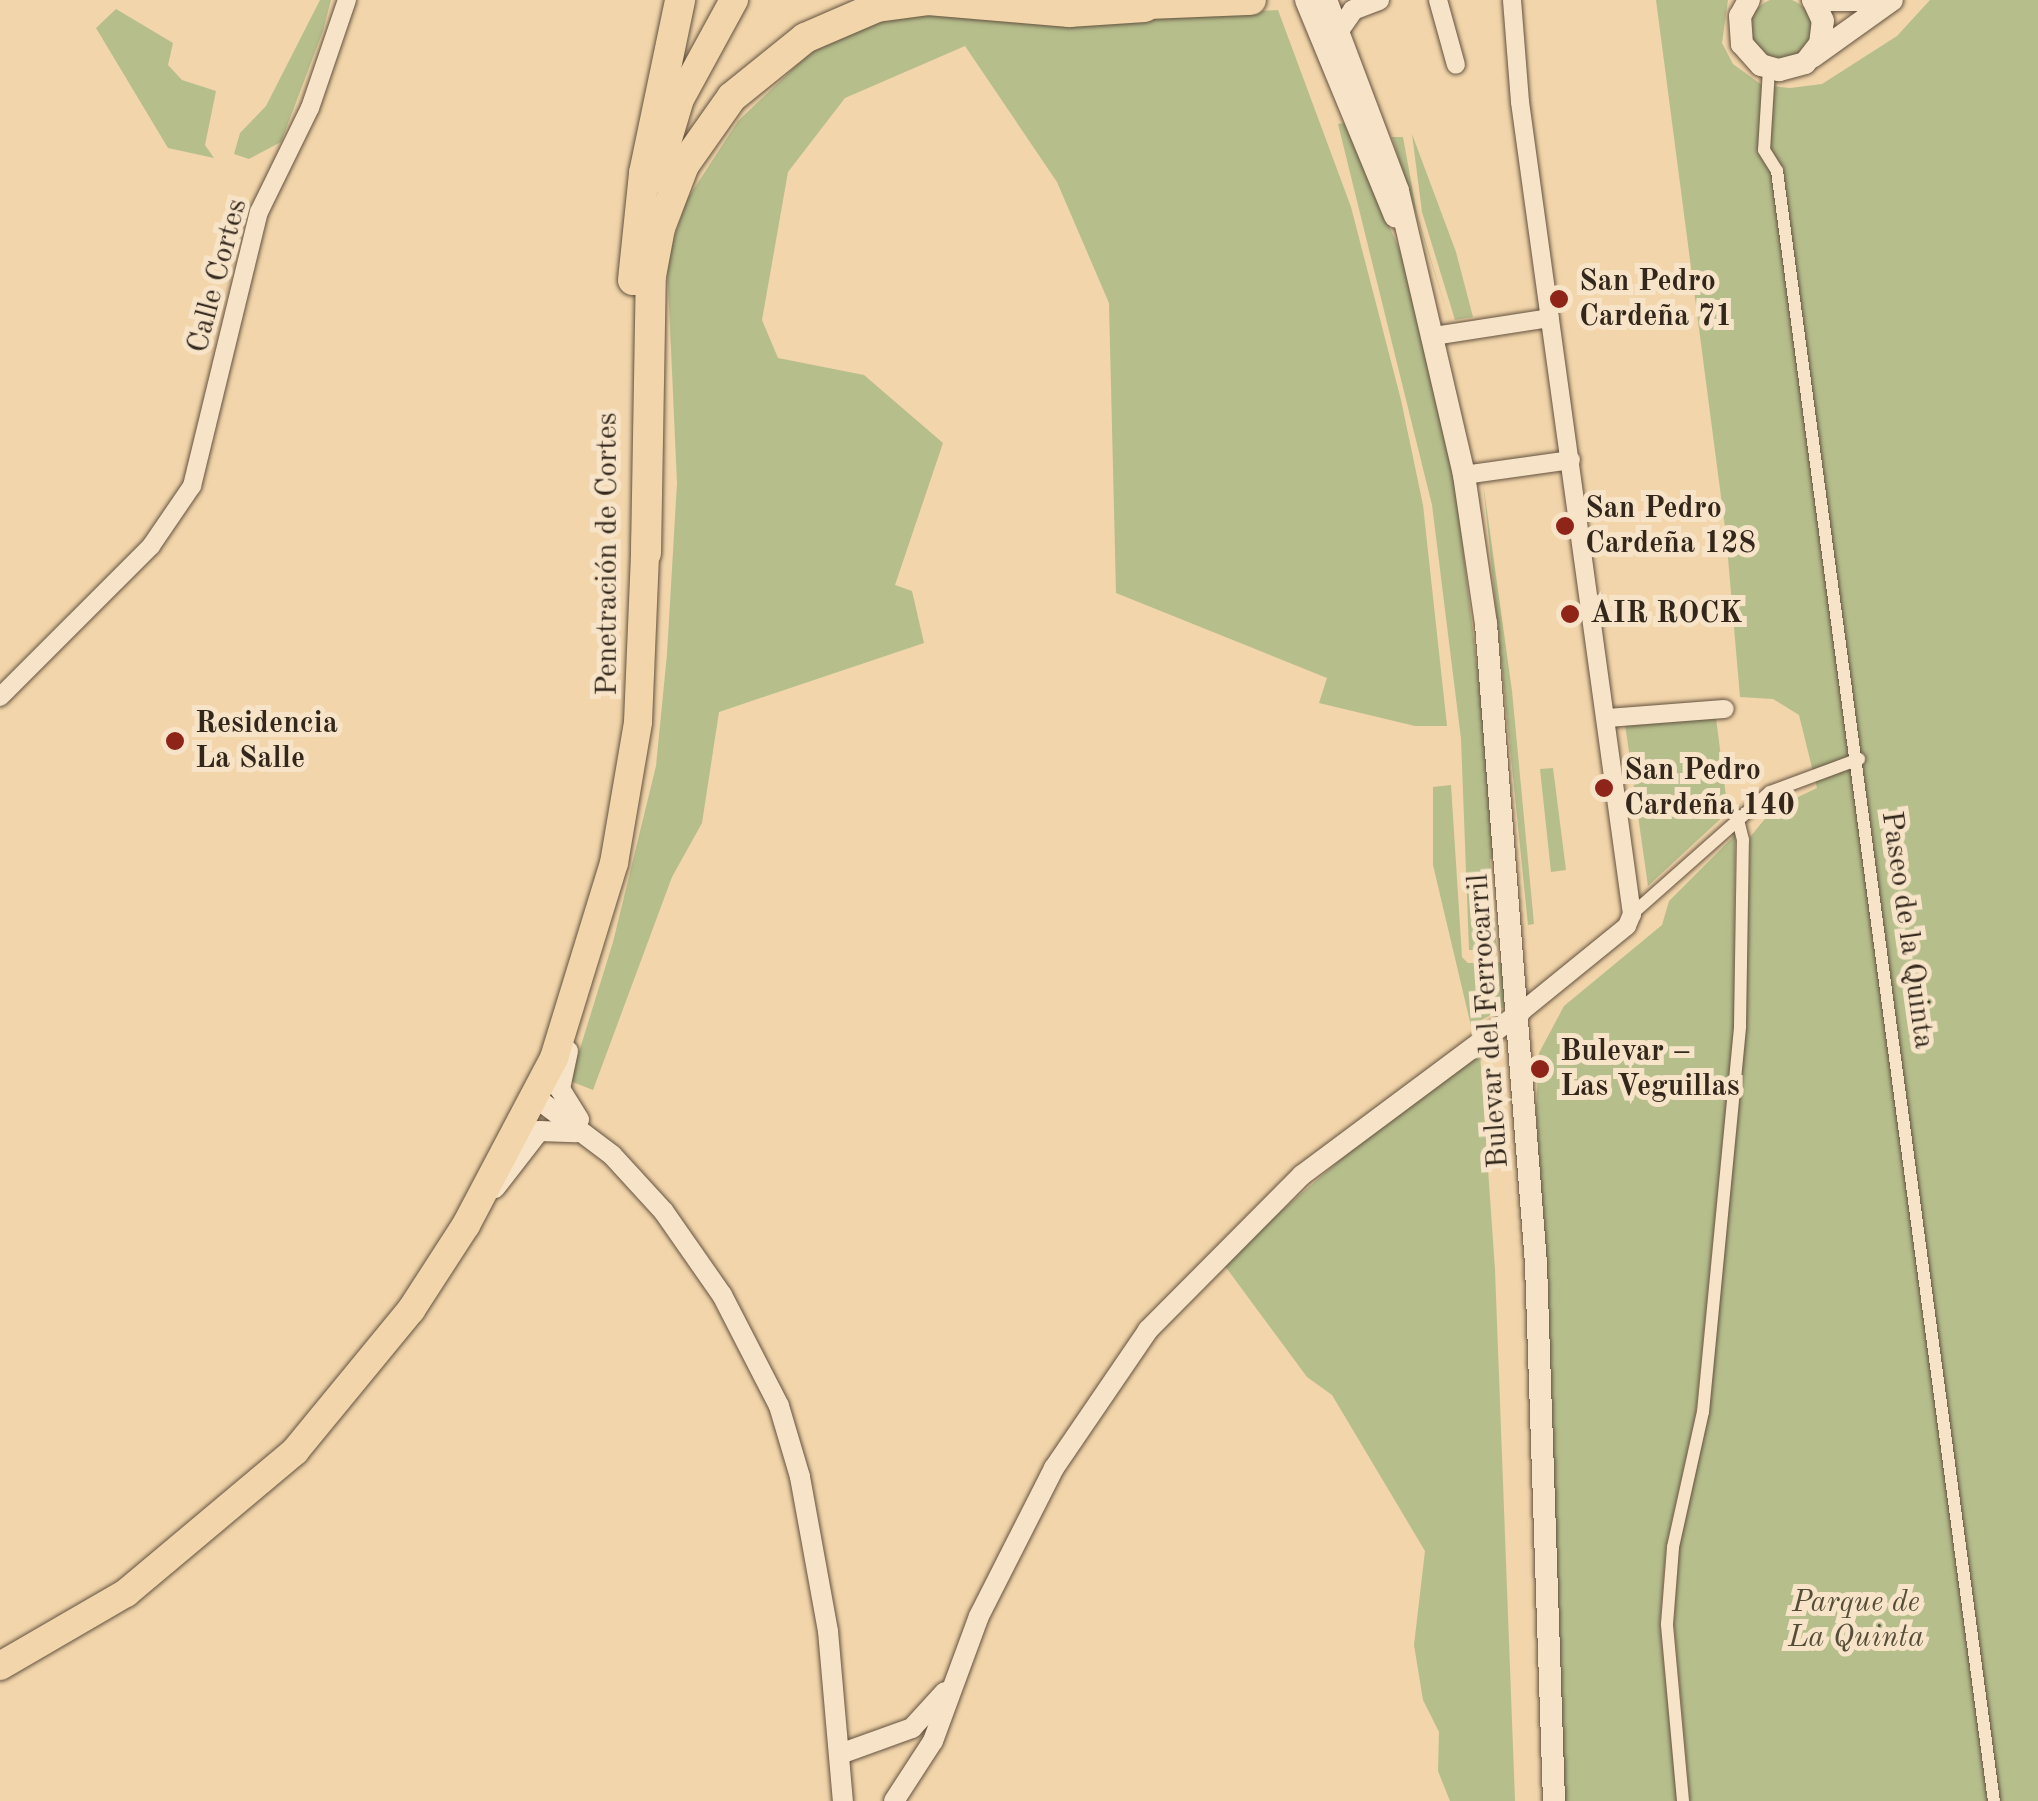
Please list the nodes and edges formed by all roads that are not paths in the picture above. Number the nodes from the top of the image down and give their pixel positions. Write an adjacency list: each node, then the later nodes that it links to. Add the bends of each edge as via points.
1 (347, 0): 29 (street, Calle Cortes, via 310,108 259,212 204,460 151,546)
2 (680, 0): 28 (highway, via 644,172 632,292 632,406)
3 (734, 0): 28 (main road, Penetración de Cortes, via 680,99 644,241 639,318)
4 (1074, 0): 16 (highway)
5 (1251, 0): 16 (highway)
6 (1306, 0): 22 (main road, Bulevar del Ferrocarril)
7 (1326, 0): 18 (main road, Bulevar del Ferrocarril)
8 (1379, 0): 18 (street, via 1353,10)
9 (1438, 0): 20 (street)
10 (1502, 0): 17 (street)
11 (1512, 0): 17 (street)
12 (1750, 0): 21 (main road, via 1739,35 1746,52)
13 (1813, 0): 14 (main road); 19 (main road, via 1823,29)
14 (1872, 0)
15 (1892, 0): 19 (main road)
16 (1145, 6): 28 (highway, via 1069,12 928,0 877,7 806,38 732,97 684,165 660,228 651,276)
17 (1512, 23): 24 (street)
18 (1339, 30): 22 (street, via 1332,52); 23 (main road, Bulevar del Ferrocarril, via 1383,141)
19 (1812, 57): 21 (main road, via 1797,67)
20 (1456, 65)
21 (1769, 69): 32 (street, Paseo de la Quinta, via 1764,150 1777,172)
22 (1354, 130): 23 (main road, Bulevar del Ferrocarril)
23 (1410, 246): 25 (main road, Bulevar del Ferrocarril)
24 (1550, 318): 25 (street); 26 (street)
25 (1434, 336): 27 (main road, Bulevar del Ferrocarril)
26 (1571, 460): 27 (street); 31 (street)
27 (1464, 475): 36 (main road, Bulevar del Ferrocarril, via 1497,717)
28 (646, 553): 35 (main road, Penetración de Cortes, via 638,722)
29 (0, 698)
30 (1725, 709): 31 (street)
31 (1607, 718): 34 (street)
32 (1859, 759): 33 (street, via 1770,792); 49 (street, Paseo de la Quinta)
33 (1738, 816): 34 (street); 48 (street, via 1740,1026 1702,1412 1673,1547 1667,1624)
34 (1632, 914): 36 (street, via 1627,926)
35 (593, 942): 37 (main road, Penetración de Cortes); 38 (street, via 586,996 560,1075 564,1102)
36 (1520, 1012): 41 (street, via 1302,1174 1148,1330 1054,1468); 47 (main road, Bulevar del Ferrocarril)
37 (535, 1097): 38 (street); 39 (main road, Penetración de Cortes)
38 (592, 1138): 39 (street, via 566,1128 539,1131); 42 (street, via 644,1189 705,1268 779,1406 800,1477)
39 (466, 1225): 40 (main road, Penetración de Cortes, via 412,1310 295,1450 126,1593)
40 (0, 1666)
41 (959, 1669): 43 (street, via 926,1718 902,1733); 46 (street, via 933,1741)
42 (838, 1714): 43 (street); 44 (street)
43 (872, 1739): 44 (street)
44 (840, 1754): 45 (street)
45 (844, 1800)
46 (894, 1801)
47 (1554, 1801)
48 (1683, 1801)
49 (1994, 1801)

